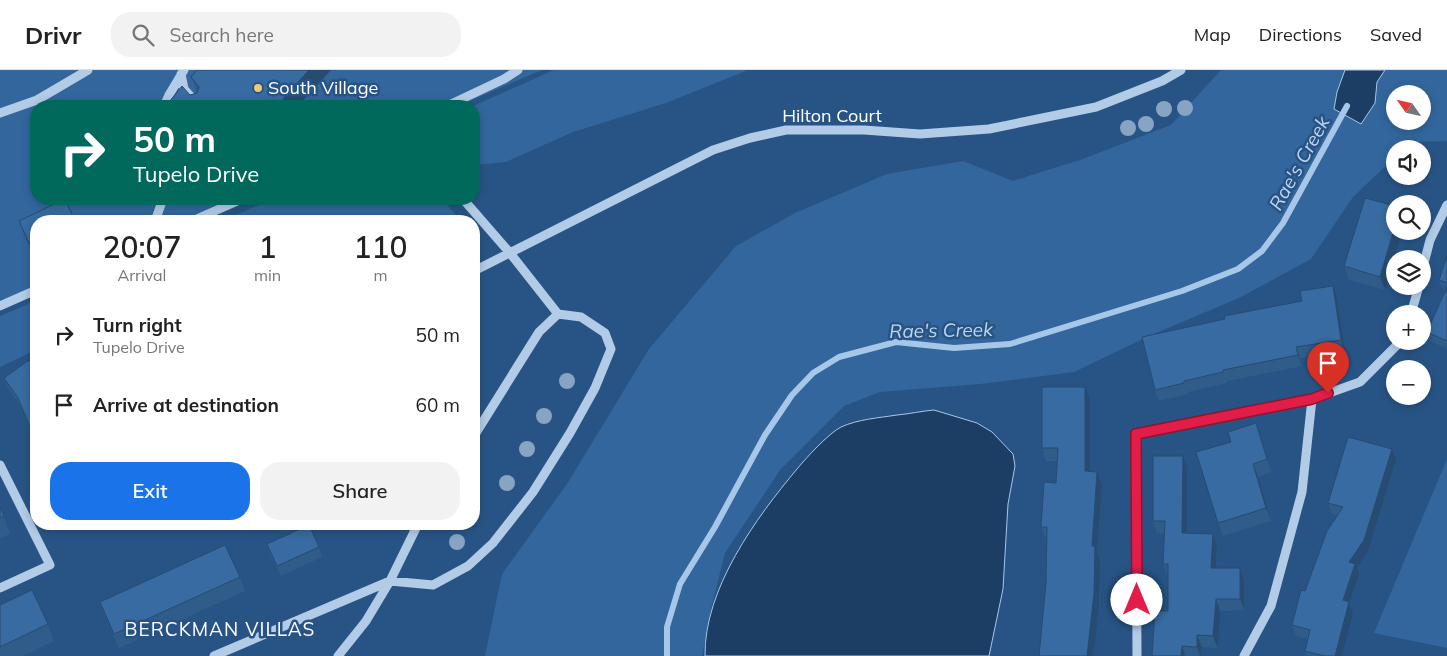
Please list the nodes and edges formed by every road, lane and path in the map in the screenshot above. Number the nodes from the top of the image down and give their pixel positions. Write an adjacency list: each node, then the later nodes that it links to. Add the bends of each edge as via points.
1 (88, 70): 5 (street)
2 (518, 70): 8 (street)
3 (1180, 70): 18 (street, Hilton Court, via 1162,81 1096,107 989,129 920,134 786,130 750,138 713,150)
4 (183, 72): 6 (street); 7 (street, via 184,89)
5 (37, 100)
6 (167, 100)
7 (194, 100)
8 (460, 100)
9 (30, 102): 10 (street)
10 (0, 113)
11 (1447, 204): 17 (street)
12 (228, 205): 14 (street)
13 (469, 205): 15 (street)
14 (206, 215)
15 (478, 215)
16 (480, 218): 18 (street)
17 (1427, 250)
18 (510, 253): 19 (street, Hilton Court); 22 (street)
19 (480, 269)
20 (30, 293): 21 (street)
21 (0, 306)
22 (558, 314): 25 (street, via 539,332); 30 (street, via 581,317 605,333 611,349 595,388 533,492 493,544 468,566 433,585)
23 (1392, 350): 24 (street, via 1360,382)
24 (1312, 399): 34 (street, via 1136,434); 35 (street, via 1302,492 1271,606)
25 (480, 426)
26 (0, 465): 27 (street)
27 (30, 525)
28 (32, 530): 31 (street, via 50,565)
29 (415, 530): 30 (street)
30 (390, 581): 32 (street); 33 (street, via 366,621)
31 (0, 588)
32 (214, 656)
33 (338, 656)
34 (1137, 656)
35 (1244, 656)

